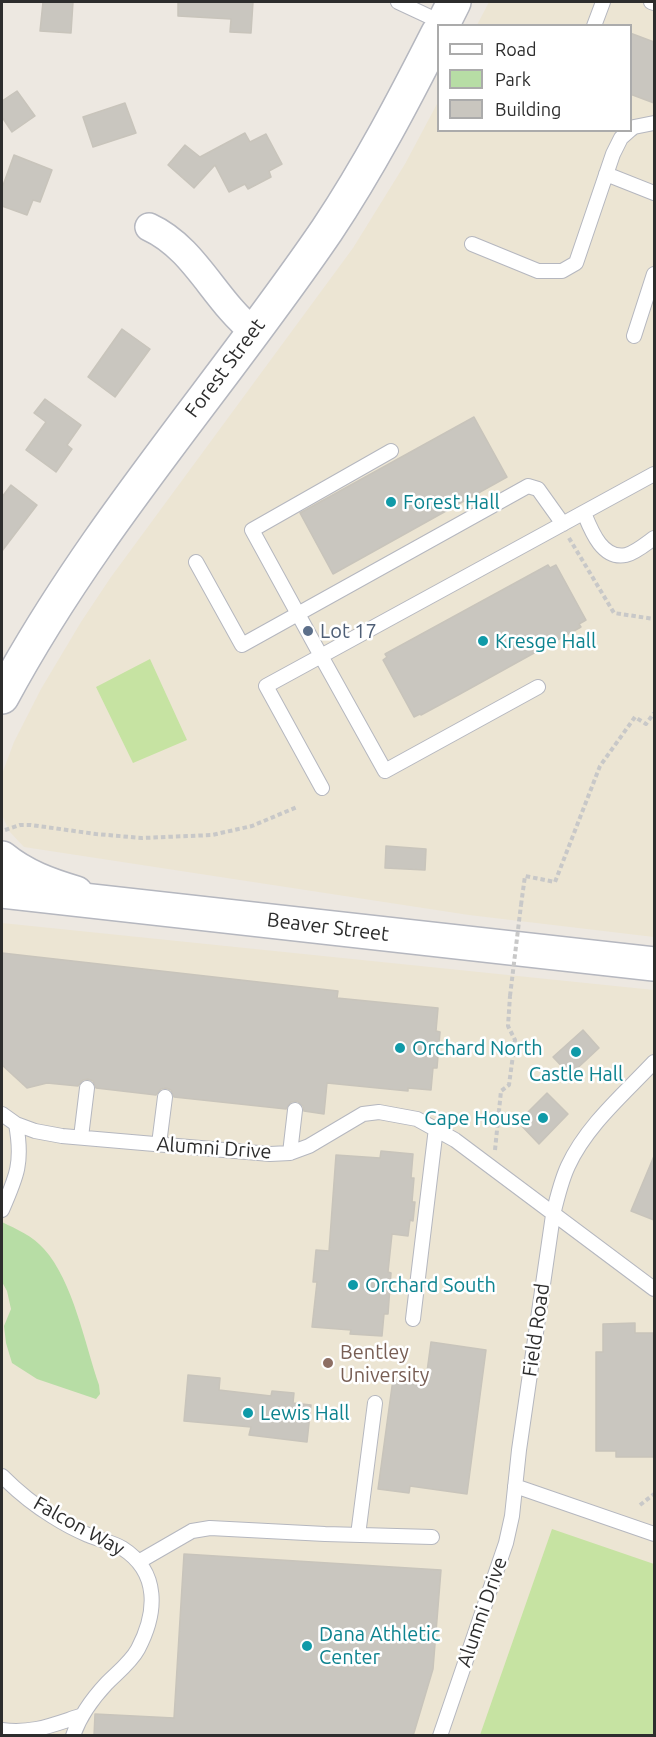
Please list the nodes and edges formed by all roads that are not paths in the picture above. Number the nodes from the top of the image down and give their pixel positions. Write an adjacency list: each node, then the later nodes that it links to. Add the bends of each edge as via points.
1 (398, 2): 3 (lane)
2 (603, 2): 4 (lane)
3 (445, 21)
4 (595, 24)
5 (437, 37): 14 (street, Forest Street, via 363,174)
6 (654, 123): 7 (lane)
7 (632, 128)
8 (628, 132): 9 (lane, via 621,138)
9 (606, 174): 10 (lane); 12 (lane, via 576,263 562,271 538,271)
10 (654, 193)
11 (148, 227): 14 (street, via 182,250)
12 (472, 243)
13 (654, 274): 15 (lane)
14 (253, 331): 25 (street, Forest Street, via 85,559)
15 (634, 336)
16 (391, 451): 22 (lane, via 252,530)
17 (654, 474): 18 (lane)
18 (584, 513): 19 (lane); 20 (lane, via 596,541 613,554 627,555)
19 (562, 525): 22 (lane, via 538,489 528,486); 23 (lane)
20 (654, 538)
21 (196, 562): 22 (lane, via 242,645)
22 (298, 615): 23 (lane)
23 (321, 656): 24 (lane, via 385,771); 26 (lane, via 266,686)
24 (538, 687)
25 (2, 697)
26 (322, 788)
27 (2, 858): 29 (street, via 42,882)
28 (2, 891): 29 (street, Beaver Street)
29 (131, 906): 30 (street, Beaver Street)
30 (654, 964)
31 (654, 1062): 42 (lane, Field Road, via 581,1143 568,1165)
32 (87, 1088): 38 (lane)
33 (165, 1097): 39 (lane)
34 (295, 1110): 40 (lane)
35 (2, 1114): 36 (lane)
36 (16, 1124): 38 (lane, Alumni Drive, via 35,1131); 41 (lane, via 20,1161)
37 (436, 1128): 40 (lane, Alumni Drive, via 395,1114 363,1114); 42 (lane, Alumni Drive); 44 (lane)
38 (81, 1137): 39 (lane, Alumni Drive)
39 (159, 1144): 40 (lane, Alumni Drive)
40 (290, 1153)
41 (2, 1210)
42 (553, 1215): 43 (lane, Alumni Drive); 47 (lane, Field Road)
43 (654, 1289)
44 (413, 1319)
45 (375, 1403): 49 (lane)
46 (2, 1476): 51 (lane, Falcon Way, via 52,1516 120,1547)
47 (515, 1485): 48 (lane); 55 (lane, Alumni Drive, via 506,1543)
48 (652, 1529)
49 (358, 1536): 50 (lane); 51 (lane, via 210,1528 192,1531)
50 (432, 1537)
51 (140, 1561): 52 (lane, Falcon Way, via 153,1599 147,1627 137,1650)
52 (80, 1716): 53 (lane, via 39,1730); 54 (lane, Falcon Way)
53 (2, 1730)
54 (73, 1736)
55 (441, 1736)

